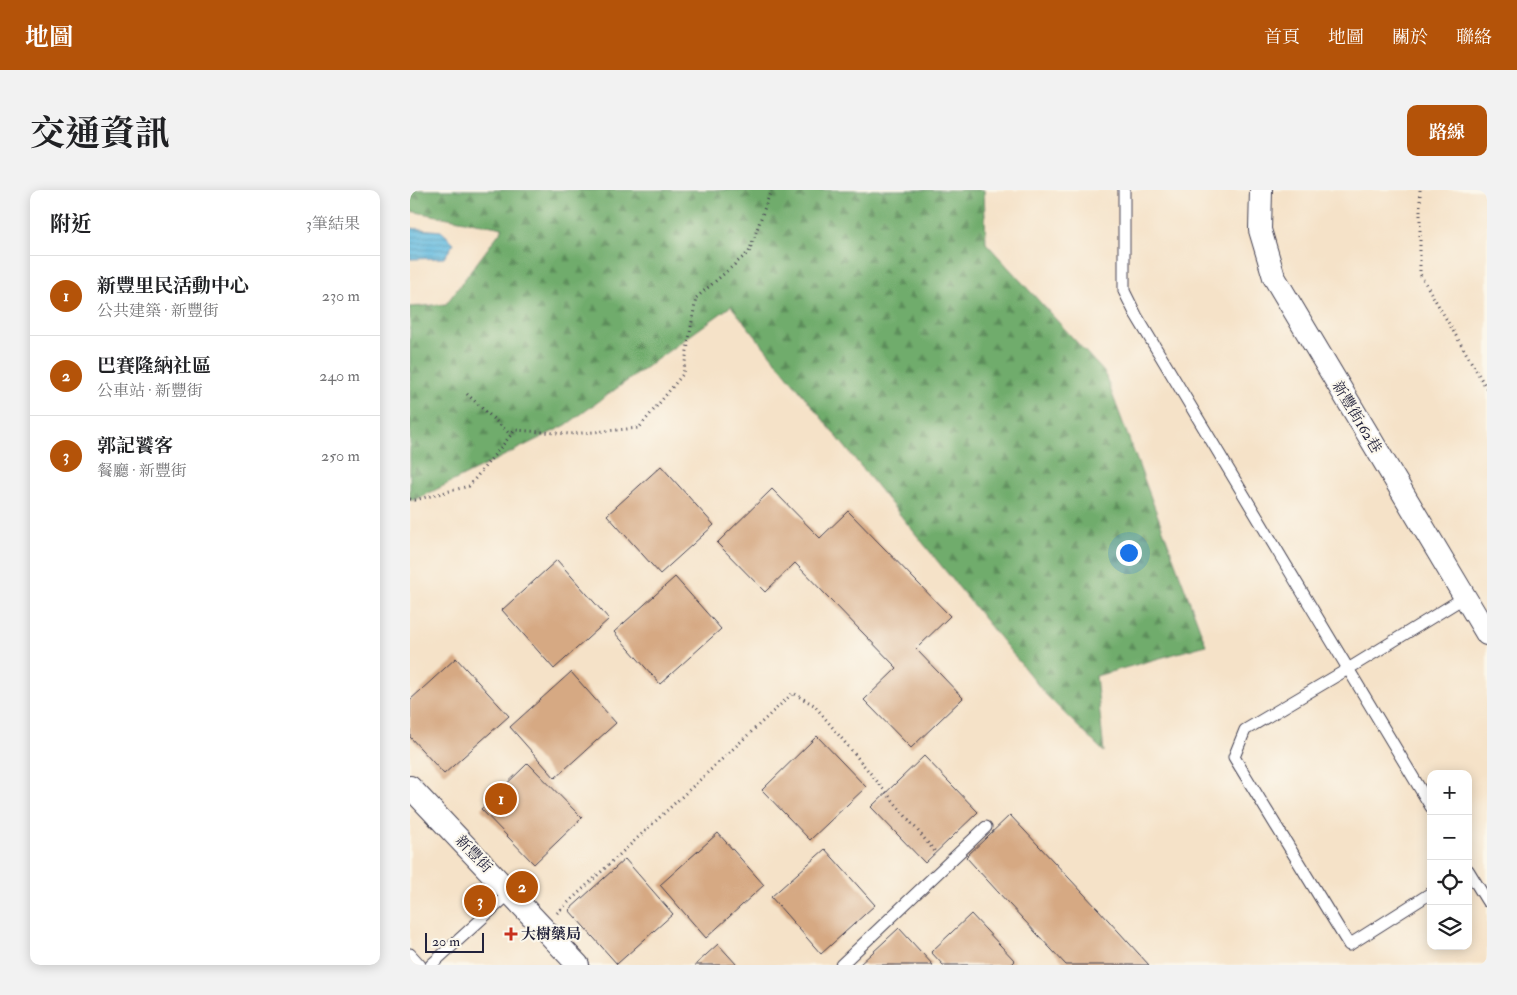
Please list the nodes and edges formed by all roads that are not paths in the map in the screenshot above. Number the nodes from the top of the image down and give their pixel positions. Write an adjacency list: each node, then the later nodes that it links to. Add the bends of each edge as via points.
1 (1124, 190): 5 (lane, via 1124,291)
2 (1261, 190): 3 (street, 新豐街162巷, via 1260,230 1274,277)
3 (1465, 596): 4 (street, 新豐街162巷); 5 (lane)
4 (1487, 634)
5 (1348, 669): 7 (lane); 11 (lane, via 1245,730 1234,757 1349,945)
6 (410, 787): 10 (street, 新豐街)
7 (1427, 800)
8 (986, 827): 17 (lane)
9 (1472, 877): 12 (lane)
10 (510, 893): 15 (lane); 16 (street, 新豐街)
11 (1427, 896)
12 (1487, 901)
13 (410, 954): 14 (lane)
14 (420, 965)
15 (431, 965)
16 (578, 965)
17 (841, 965)

